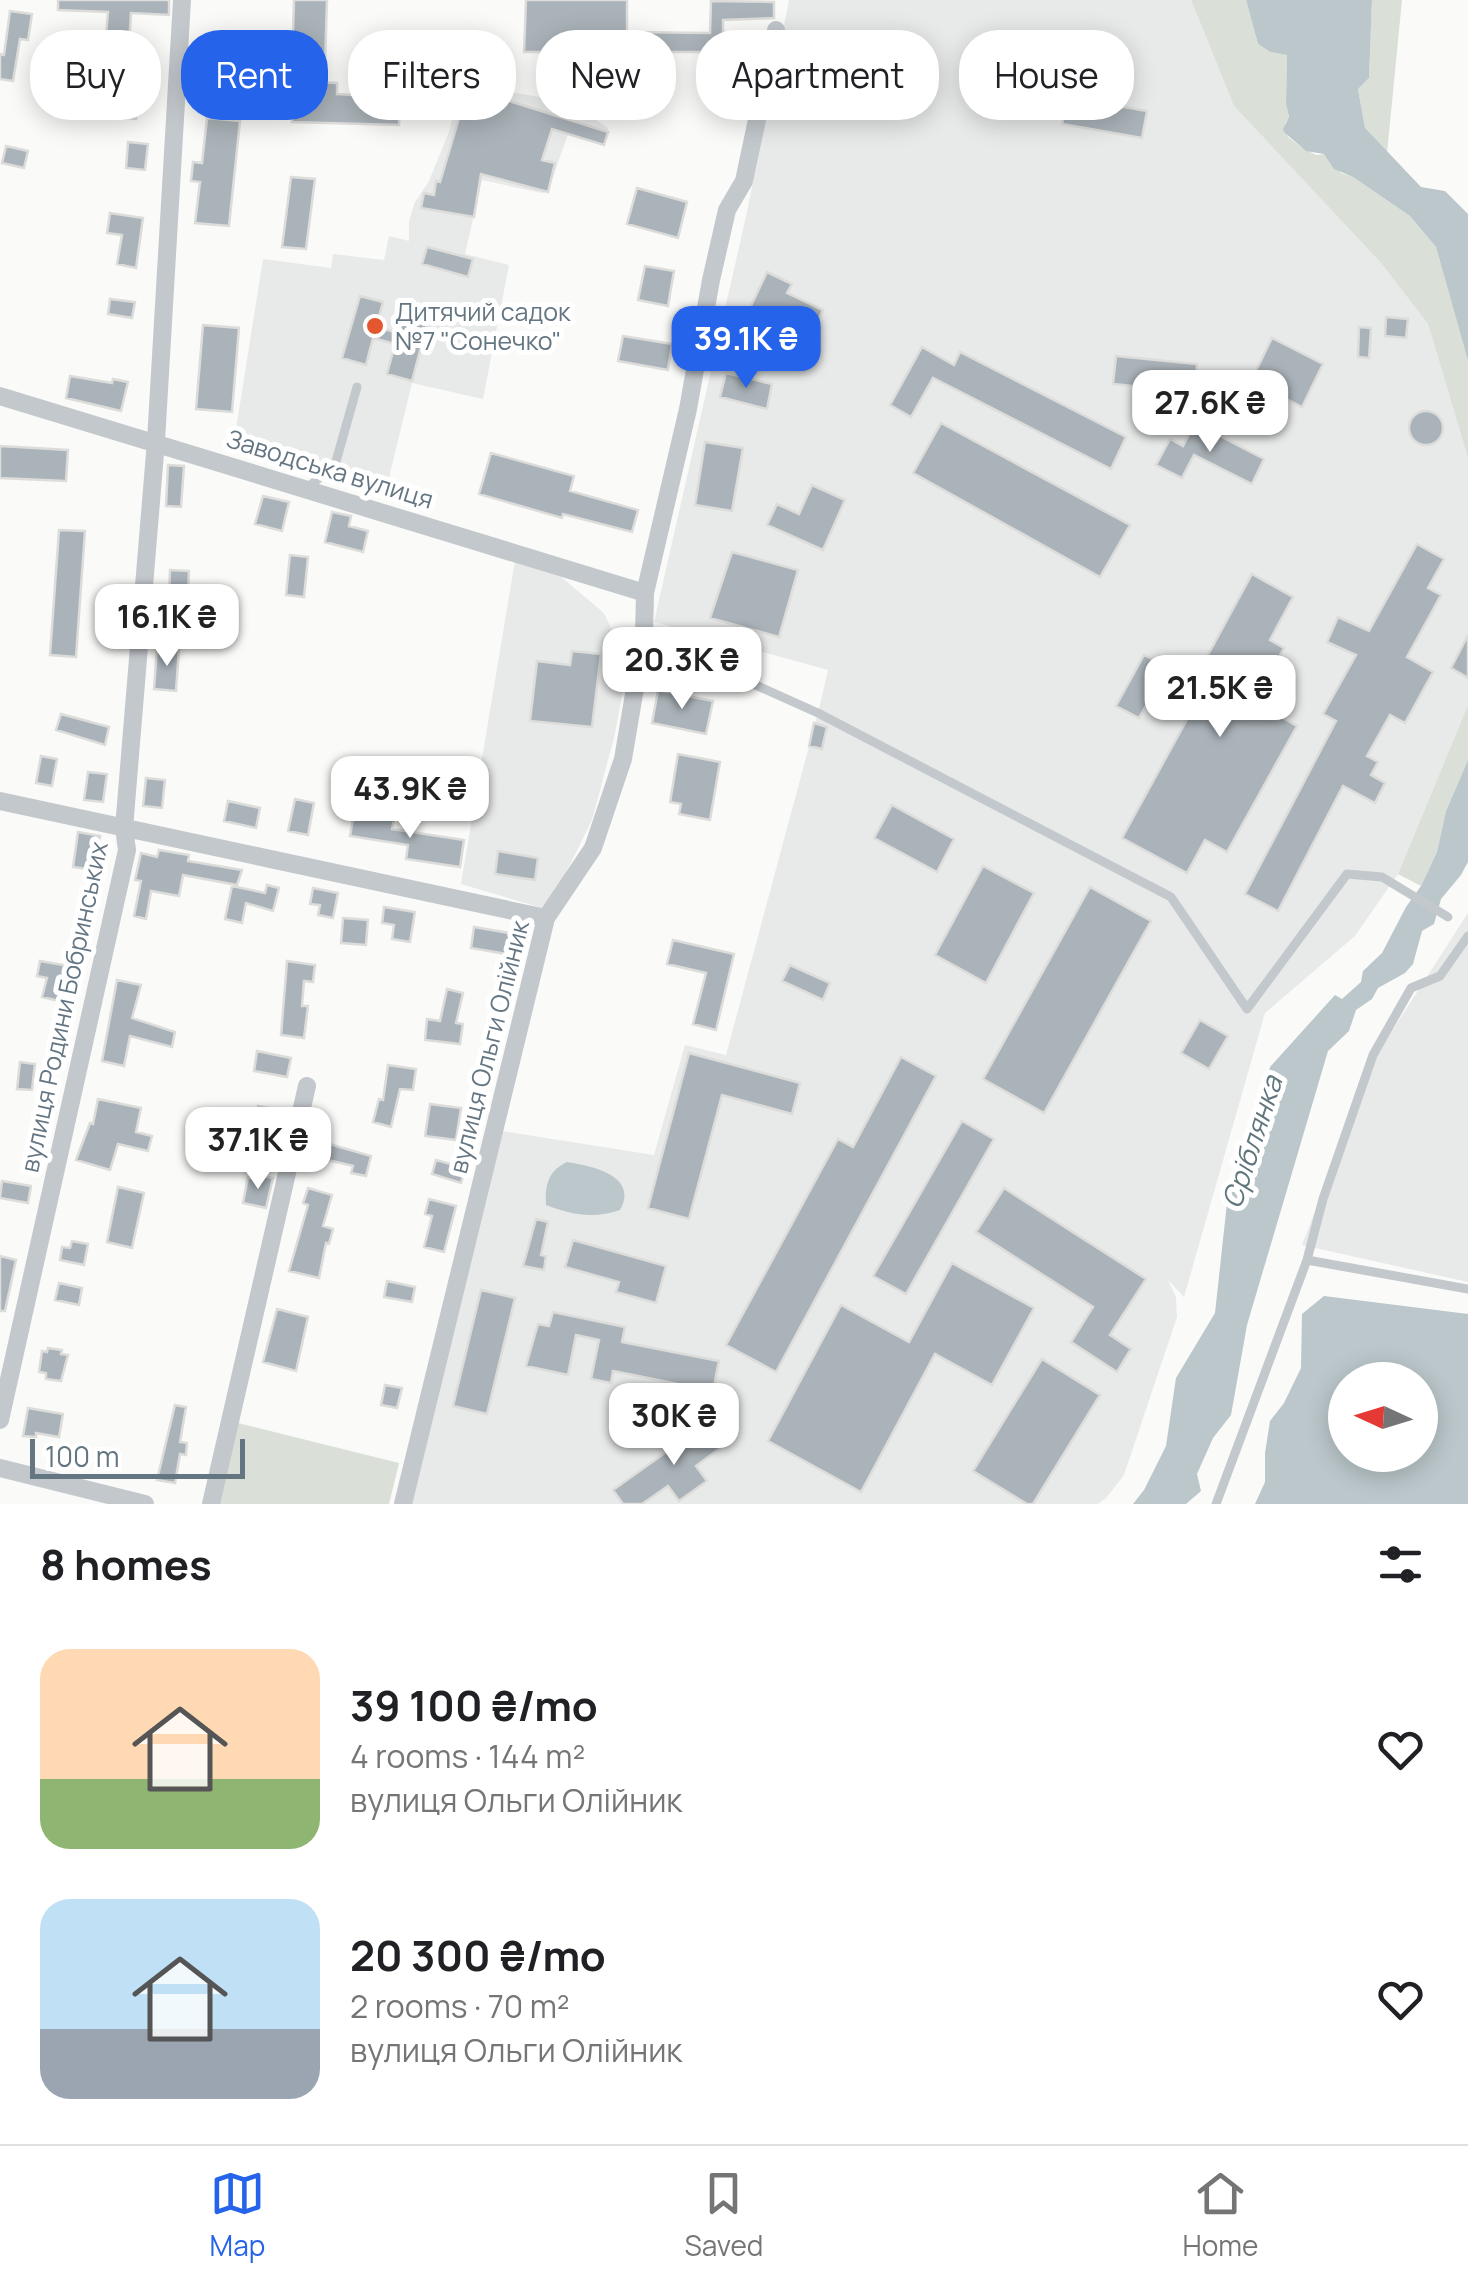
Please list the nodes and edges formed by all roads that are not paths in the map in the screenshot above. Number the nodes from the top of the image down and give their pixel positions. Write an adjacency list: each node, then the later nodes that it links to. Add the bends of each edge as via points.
1 (182, 0): 5 (street, вулиця Родини Бобринських)
2 (757, 120): 7 (street, вулиця Ольги Олійник, via 711,280)
3 (357, 387): 6 (lane, via 334,465)
4 (0, 396): 5 (street, Заводська вулиця)
5 (156, 441): 6 (street, Заводська вулиця); 10 (street, вулиця Родини Бобринських)
6 (307, 488): 7 (street, Заводська вулиця)
7 (645, 593): 8 (street, вулиця Ольги Олійник)
8 (644, 635): 11 (lane, via 818,713 1171,897 1247,1009 1348,874 1382,877); 12 (street, вулиця Ольги Олійник, via 623,759 593,848)
9 (0, 801): 10 (street)
10 (124, 828): 12 (street); 17 (street, вулиця Родини Бобринських, via 127,850)
11 (1448, 917)
12 (546, 918): 21 (street, вулиця Ольги Олійник)
13 (1468, 936): 15 (lane, via 1440,976 1412,988 1372,1055)
14 (307, 1086): 20 (street)
15 (1307, 1260): 16 (lane); 22 (lane)
16 (1468, 1290)
17 (0, 1420)
18 (0, 1468): 19 (street)
19 (145, 1504)
20 (211, 1504)
21 (403, 1504)
22 (1216, 1504)

